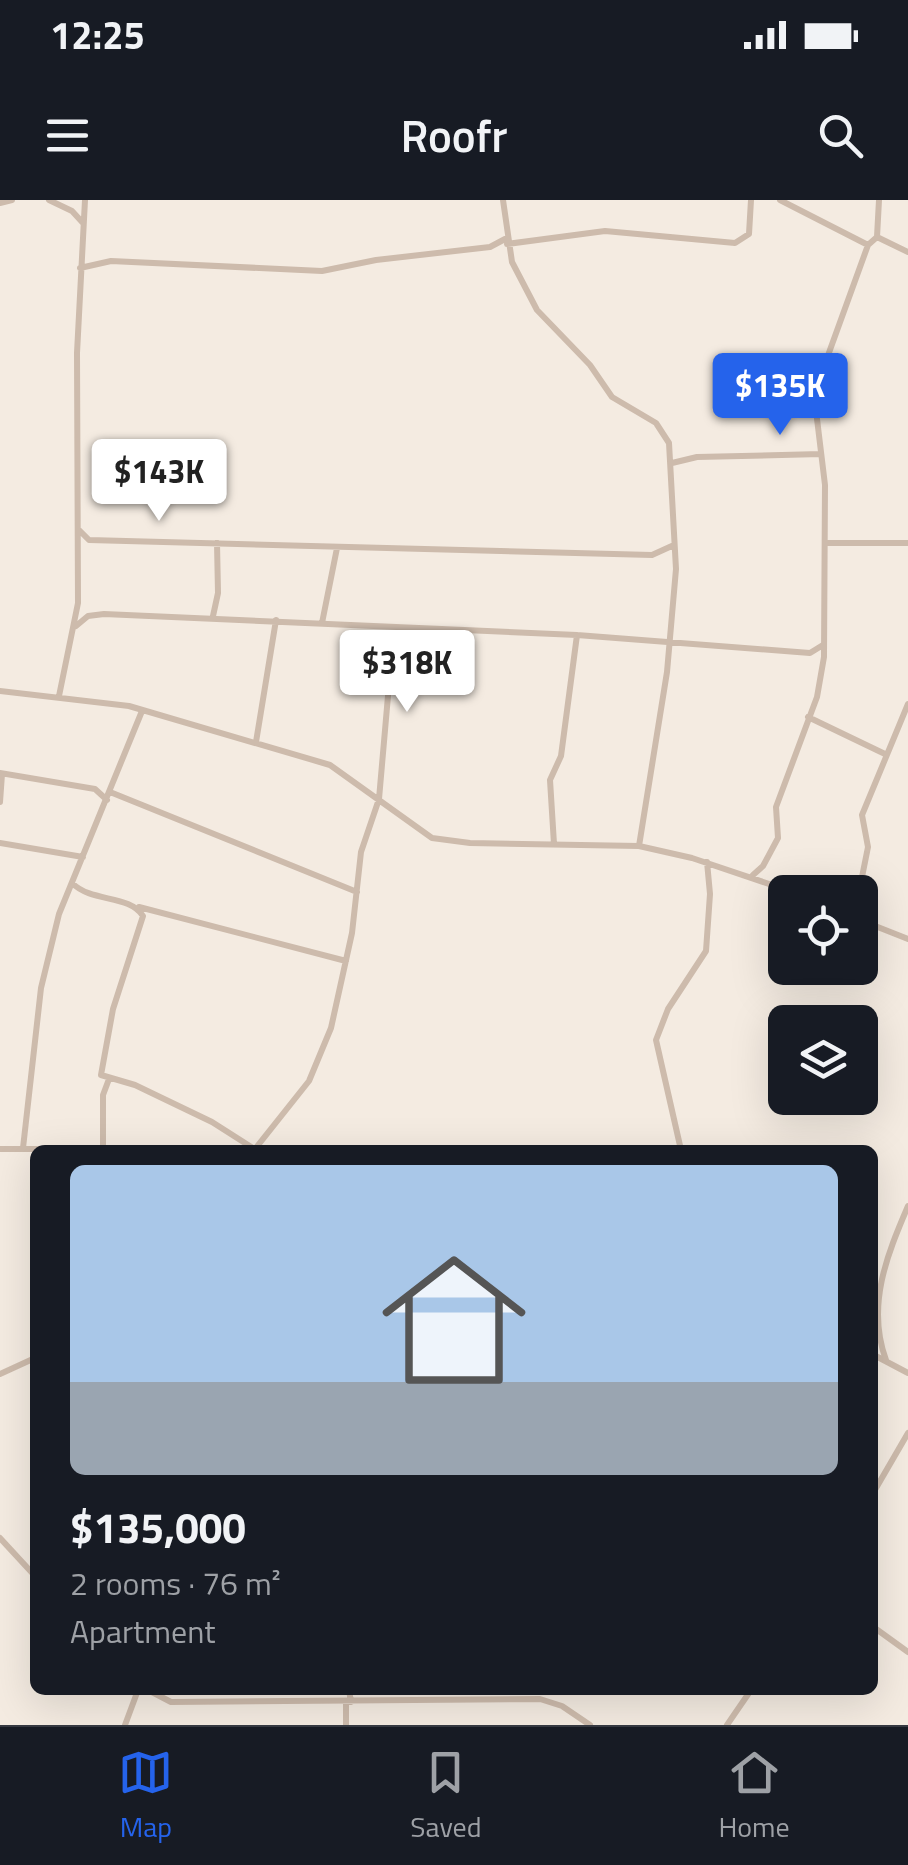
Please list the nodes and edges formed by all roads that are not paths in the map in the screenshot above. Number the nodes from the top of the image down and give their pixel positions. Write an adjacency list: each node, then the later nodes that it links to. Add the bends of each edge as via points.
1 (12, 200): 8 (street)
2 (48, 200): 9 (street)
3 (85, 200): 9 (street)
4 (503, 200): 11 (street)
5 (751, 200): 11 (street, via 749,234 735,243 605,230)
6 (780, 200): 12 (street)
7 (880, 200): 10 (street)
8 (0, 202)
9 (83, 224): 14 (street)
10 (877, 237): 12 (street); 13 (street)
11 (506, 241): 14 (street, via 322,271 111,260); 16 (street, via 537,310 612,397 656,423 669,442)
12 (868, 245): 15 (street, via 814,394)
13 (908, 252)
14 (80, 268): 17 (street)
15 (821, 454): 16 (street); 21 (street)
16 (672, 463): 18 (street)
17 (79, 530): 19 (street); 23 (street)
18 (677, 539): 24 (street, via 652,555); 33 (street)
19 (89, 540): 20 (street); 23 (street)
20 (217, 543): 24 (street); 27 (street)
21 (825, 543): 22 (street); 34 (street)
22 (908, 543)
23 (79, 548): 25 (street)
24 (337, 548): 29 (street)
25 (78, 603): 26 (street); 30 (street)
26 (88, 616): 27 (street); 30 (street)
27 (213, 616): 28 (street)
28 (276, 620): 29 (street); 40 (street)
29 (322, 622): 31 (street)
30 (76, 626): 36 (street)
31 (394, 627): 32 (street); 44 (street)
32 (576, 636): 33 (street); 47 (street, via 561,756 550,780)
33 (670, 642): 34 (street, via 810,654); 48 (street)
34 (824, 644): 39 (street)
35 (0, 690): 36 (street)
36 (59, 697): 38 (street)
37 (908, 704): 41 (street)
38 (142, 711): 40 (street); 43 (street)
39 (808, 717): 41 (street); 52 (street, via 776,807 778,838)
40 (256, 742): 44 (street, via 330,765)
41 (885, 754): 51 (street, via 862,814 868,847)
42 (1, 773): 43 (street); 45 (street)
43 (108, 796): 49 (street); 55 (street)
44 (379, 800): 47 (street, via 432,838); 55 (street)
45 (0, 802)
46 (0, 844): 49 (street)
47 (554, 844): 48 (street)
48 (640, 846): 50 (street)
49 (83, 858): 54 (street)
50 (707, 862): 52 (street); 64 (street, via 706,951 656,1040)
51 (862, 875)
52 (752, 876): 53 (street)
53 (768, 882)
54 (72, 883): 56 (street, via 89,896); 65 (street, via 41,988)
55 (357, 892): 59 (street)
56 (133, 906): 59 (street); 60 (street, via 143,926 99,1067)
57 (878, 927): 58 (street)
58 (908, 939)
59 (346, 961): 63 (street, via 323,1052)
60 (109, 1079): 61 (street, via 102,1095); 62 (street, via 166,1100)
61 (103, 1145)
62 (247, 1145)
63 (260, 1145)
64 (679, 1145)
65 (23, 1148): 66 (street); 67 (street)
66 (30, 1148)
67 (0, 1149)
68 (908, 1206): 71 (street, via 882,1270 878,1312)
69 (878, 1357): 71 (street)
70 (30, 1360): 73 (street)
71 (886, 1360): 72 (street)
72 (908, 1373)
73 (0, 1374)
74 (908, 1434): 75 (street)
75 (878, 1485)
76 (0, 1538): 77 (street)
77 (30, 1571)
78 (878, 1630): 79 (street)
79 (908, 1652)
80 (136, 1695): 85 (street)
81 (158, 1695): 84 (street, via 171,1702)
82 (348, 1695): 84 (street)
83 (748, 1695): 88 (street)
84 (348, 1702): 86 (street); 87 (street, via 540,1700)
85 (125, 1725)
86 (346, 1725)
87 (590, 1725)
88 (727, 1725)

